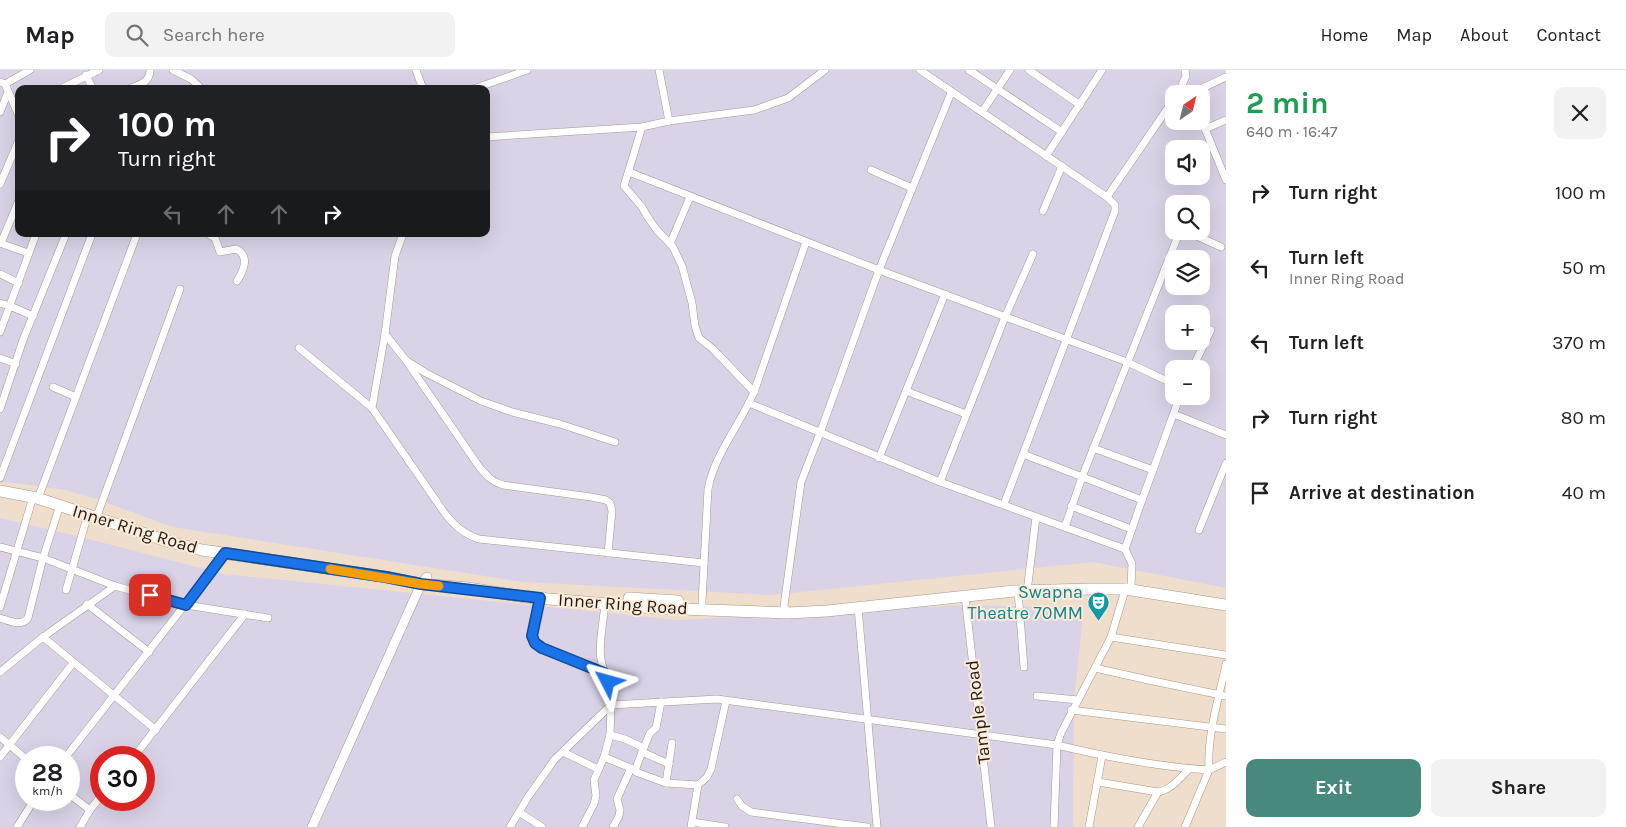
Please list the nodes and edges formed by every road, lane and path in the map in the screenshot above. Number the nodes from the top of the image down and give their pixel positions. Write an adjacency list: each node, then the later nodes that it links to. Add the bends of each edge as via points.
1 (30, 70): 17 (street)
2 (99, 70): 15 (street)
3 (150, 70): 20 (street, via 146,82)
4 (173, 70): 21 (street)
5 (416, 70): 22 (street)
6 (527, 70): 23 (street)
7 (659, 70): 35 (street)
8 (825, 70): 35 (street, via 788,98 754,110)
9 (920, 70): 28 (street)
10 (969, 70): 26 (street)
11 (1010, 70): 26 (street)
12 (1029, 70): 29 (street)
13 (1185, 70): 24 (street)
14 (1099, 71): 29 (street)
15 (86, 75): 18 (street); 19 (street)
16 (1226, 77): 25 (street)
17 (2, 83): 27 (street)
18 (67, 85)
19 (92, 85)
20 (139, 85)
21 (198, 85)
22 (422, 85)
23 (484, 85)
24 (1183, 85)
25 (1209, 85)
26 (998, 89): 32 (street); 39 (street)
27 (8, 92): 30 (street); 31 (street)
28 (952, 93): 32 (street); 50 (street)
29 (1080, 105): 39 (street)
30 (15, 107)
31 (0, 112)
32 (982, 112): 42 (street)
33 (1165, 112): 52 (street)
34 (1226, 120): 37 (street)
35 (669, 121): 36 (street)
36 (642, 127): 40 (street); 47 (street)
37 (1210, 128)
38 (1205, 130): 46 (street)
39 (1062, 132): 42 (street)
40 (490, 137)
41 (15, 147): 44 (street)
42 (1046, 156): 43 (street)
43 (1062, 166): 52 (street); 54 (street)
44 (3, 168): 49 (street)
45 (871, 170): 50 (street)
46 (1224, 171): 48 (street)
47 (628, 172): 51 (street); 65 (street, via 624,182 626,189)
48 (1226, 180)
49 (0, 184)
50 (912, 188): 69 (street)
51 (690, 197): 63 (street); 65 (street)
52 (1107, 197): 82 (street, via 1113,202 1115,211)
53 (15, 209): 64 (street)
54 (1043, 212)
55 (35, 237): 67 (street)
56 (65, 237): 77 (street)
57 (91, 237): 109 (street)
58 (136, 237): 94 (street)
59 (213, 237): 71 (street, via 220,252 236,249 241,252 245,266)
60 (402, 237): 81 (street, via 395,256)
61 (1176, 240): 87 (street)
62 (1206, 240): 66 (street)
63 (806, 242): 69 (street); 93 (street)
64 (0, 243): 67 (street)
65 (670, 244): 93 (street, via 682,266 699,338)
66 (1221, 247)
67 (28, 253): 72 (street)
68 (1033, 254): 78 (street)
69 (879, 270): 74 (street); 101 (street)
70 (0, 274): 72 (street)
71 (237, 281)
72 (19, 283): 76 (street)
73 (180, 288): 119 (street)
74 (945, 294): 78 (street); 92 (street)
75 (0, 303): 76 (street)
76 (10, 306): 77 (street); 80 (street)
77 (33, 316): 88 (street)
78 (1005, 317): 82 (street); 99 (street)
79 (1212, 330): 86 (street)
80 (0, 332)
81 (385, 334): 85 (street); 98 (street)
82 (1066, 340): 87 (street); 105 (street)
83 (299, 348): 98 (street)
84 (0, 358): 88 (street)
85 (405, 360): 103 (street, via 481,401); 128 (street, via 480,468 496,483 610,503)
86 (1197, 360)
87 (1127, 362): 89 (street); 104 (street)
88 (16, 364): 91 (street)
89 (1165, 380)
90 (53, 387): 94 (street)
91 (3, 390): 97 (street)
92 (906, 391): 99 (street); 106 (street)
93 (754, 392): 95 (street)
94 (76, 397): 114 (street)
95 (749, 403): 101 (street); 130 (street, via 711,476)
96 (1177, 405): 100 (street)
97 (0, 408)
98 (372, 408): 128 (street, via 446,515 466,535)
99 (966, 414): 111 (street)
100 (1174, 414): 102 (street); 108 (street)
101 (820, 433): 106 (street); 148 (street, via 801,482)
102 (1226, 435)
103 (615, 442)
104 (1093, 448): 108 (street); 110 (street)
105 (1023, 454): 110 (street); 116 (street)
106 (879, 458): 111 (street)
107 (1226, 464): 123 (street)
108 (1153, 470): 115 (street)
109 (0, 477)
110 (1082, 477): 115 (street); 118 (street)
111 (940, 482): 116 (street)
112 (0, 485): 114 (main road, Inner Ring Road)
113 (0, 491): 114 (main road, Inner Ring Road)
114 (37, 495): 117 (main road, Inner Ring Road); 119 (main road, Inner Ring Road); 127 (street)
115 (1142, 500): 122 (street)
116 (1004, 504): 120 (street)
117 (60, 505): 119 (main road, Inner Ring Road); 129 (street)
118 (1072, 506): 121 (street); 122 (street)
119 (93, 513): 126 (main road, Inner Ring Road, via 179,545); 131 (street)
120 (1036, 517): 121 (street); 133 (street)
121 (1065, 527): 125 (street)
122 (1131, 529): 125 (street)
123 (1199, 530)
124 (0, 547): 127 (street)
125 (1125, 549): 135 (street, via 1132,564)
126 (227, 551): 132 (main road, Inner Ring Road); 144 (street)
127 (16, 552): 129 (street); 146 (street)
128 (608, 553): 130 (street)
129 (43, 558): 131 (street); 150 (street, via 28,618 20,624)
130 (704, 563): 141 (street)
131 (71, 568): 134 (street); 136 (street)
132 (424, 581): 139 (main road, Inner Ring Road); 141 (main road, Inner Ring Road); 206 (street)
133 (1028, 584): 135 (main road, Inner Ring Road); 148 (main road, Inner Ring Road)
134 (115, 586): 142 (street); 144 (street)
135 (1128, 586): 137 (main road, Inner Ring Road); 140 (main road, Inner Ring Road); 145 (main road, Inner Ring Road); 152 (street)
136 (66, 590)
137 (1018, 591): 138 (main road, Inner Ring Road); 158 (street)
138 (965, 596): 147 (main road, Inner Ring Road); 175 (street, Tample Road)
139 (540, 598): 143 (main road, Inner Ring Road); 161 (street, via 532,636 535,643)
140 (1226, 598)
141 (702, 602): 148 (main road, Inner Ring Road)
142 (87, 604): 153 (street); 154 (street)
143 (605, 604): 148 (main road, Inner Ring Road, via 655,608); 161 (street, via 600,657)
144 (186, 605): 149 (street); 154 (street)
145 (1226, 605)
146 (0, 607)
147 (858, 607): 148 (main road, Inner Ring Road); 170 (street)
148 (785, 609)
149 (245, 614): 151 (street); 173 (street)
150 (0, 618)
151 (268, 618)
152 (1111, 636): 155 (street); 159 (street)
153 (43, 637): 156 (street); 160 (street)
154 (149, 652): 162 (street)
155 (1226, 655)
156 (73, 663): 162 (street); 178 (street)
157 (1226, 664): 163 (street)
158 (1024, 667)
159 (1095, 668): 163 (street); 165 (street)
160 (0, 672)
161 (604, 673): 168 (street, via 611,690)
162 (113, 695): 173 (street); 180 (street)
163 (1223, 695): 171 (street)
164 (1037, 696): 165 (street)
165 (1078, 700): 169 (street)
166 (726, 701): 167 (street); 170 (street); 196 (street, via 711,769)
167 (661, 702): 168 (street); 183 (street, via 656,728 650,733)
168 (611, 705): 174 (street); 184 (street)
169 (1071, 710): 171 (street); 179 (street)
170 (868, 720): 175 (street); 213 (street)
171 (1212, 728): 172 (street); 193 (street)
172 (1226, 729)
173 (156, 730): 181 (street)
174 (610, 735): 183 (street, via 625,739); 187 (street)
175 (981, 736): 179 (street); 214 (street, Tample Road)
176 (0, 737): 178 (street)
177 (672, 744): 188 (street)
178 (10, 745): 182 (street); 186 (street)
179 (1057, 745): 185 (street); 215 (street)
180 (74, 746)
181 (143, 746)
182 (15, 749)
183 (643, 750): 188 (street); 191 (street)
184 (563, 752): 192 (street); 202 (street)
185 (1102, 756): 190 (street); 194 (street)
186 (0, 757)
187 (604, 757): 191 (street); 192 (street)
188 (669, 764): 195 (street)
189 (1224, 764): 193 (street)
190 (1189, 768): 193 (street); 197 (street, via 1177,782)
191 (633, 769): 195 (street, via 640,775); 210 (street, via 617,799 619,816)
192 (598, 770): 209 (street, via 594,780 594,804)
193 (1209, 770): 218 (street)
194 (1098, 782): 197 (street); 216 (street)
195 (666, 783): 196 (street)
196 (698, 785): 203 (street)
197 (1158, 792): 217 (street)
198 (737, 800): 212 (street, via 750,812)
199 (80, 802): 200 (street)
200 (90, 810): 205 (street)
201 (27, 811): 204 (street)
202 (519, 812): 207 (street); 208 (street)
203 (691, 824): 211 (street)
204 (17, 827)
205 (80, 827)
206 (312, 827)
207 (510, 827)
208 (542, 827)
209 (582, 827)
210 (613, 827)
211 (725, 827)
212 (868, 827)
213 (877, 827)
214 (991, 827)
215 (1054, 827)
216 (1089, 827)
217 (1138, 827)
218 (1185, 827)

